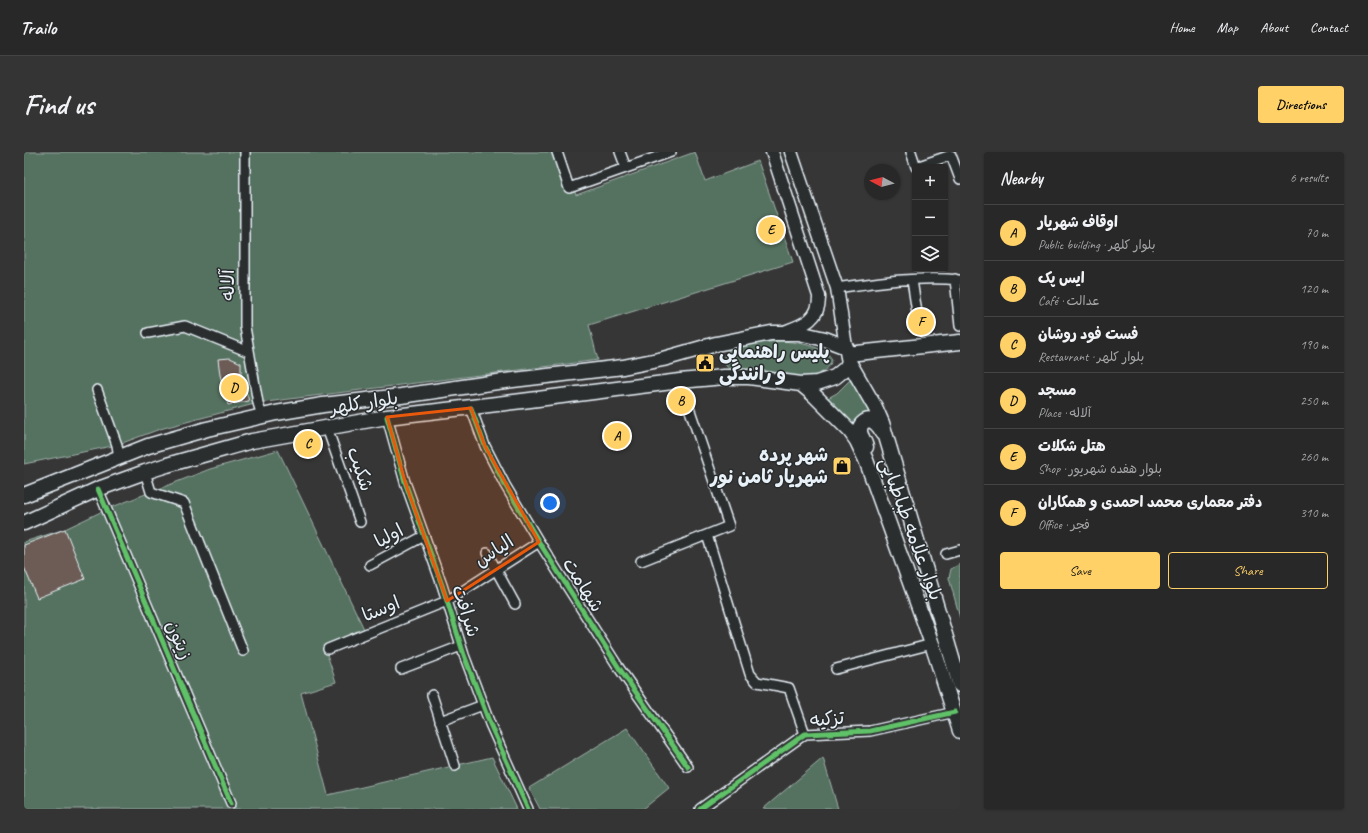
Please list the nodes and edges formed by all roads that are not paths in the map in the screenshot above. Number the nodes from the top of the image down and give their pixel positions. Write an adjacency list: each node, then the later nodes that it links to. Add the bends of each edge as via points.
1 (245, 152): 22 (street, آلاله, via 245,327)
2 (556, 152): 10 (street, via 569,188)
3 (620, 152): 10 (street)
4 (671, 152): 10 (street)
5 (772, 152): 19 (main road, via 820,305 805,324)
6 (791, 152): 15 (main road)
7 (911, 152): 8 (street)
8 (915, 164)
9 (925, 164): 11 (street, via 951,155)
10 (626, 168)
11 (960, 179)
12 (942, 274): 13 (street); 14 (street)
13 (912, 280): 15 (street); 17 (street)
14 (957, 280): 16 (street)
15 (837, 288): 23 (main road)
16 (959, 302): 18 (street)
17 (920, 326)
18 (960, 326)
19 (784, 332): 23 (main road, بلوار کلهر, via 813,336); 28 (main road, بلوار کلهر, via 716,344 623,367 323,405)
20 (148, 334): 22 (street, via 185,326)
21 (960, 342): 23 (main road)
22 (249, 352): 28 (street, آلاله)
23 (847, 354): 25 (main road, بلوار کلهر, via 846,368 835,377 817,384); 31 (main road, بلوار علامه طباطبایی, via 882,423)
24 (680, 380): 25 (main road, بلوار کلهر, via 749,377); 27 (main road, بلوار کلهر); 39 (street, via 729,526)
25 (801, 384): 34 (main road, بلوار علامه طباطبایی, via 857,440)
26 (97, 390): 32 (street, via 117,445)
27 (471, 408): 29 (main road, بلوار کلهر); 41 (street, شهامت, via 485,446)
28 (262, 416): 32 (main road, بلوار کلهر, via 177,437)
29 (387, 417): 30 (main road, بلوار کلهر); 40 (street, شرافت, via 405,482)
30 (327, 428): 33 (main road, بلوار کلهر, via 252,441); 37 (street, شکیب)
31 (887, 440): 34 (main road, via 874,422 864,421 860,426); 56 (main road, بلوار علامه طباطبایی)
32 (119, 458): 36 (main road, بلوار کلهر)
33 (145, 472): 35 (main road, بلوار کلهر); 53 (street, via 151,492 184,503)
34 (876, 486): 50 (main road, بلوار علامه طباطبایی)
35 (98, 490): 38 (main road, بلوار کلهر); 65 (street, زیتون)
36 (24, 495)
37 (360, 522)
38 (24, 523)
39 (707, 535): 45 (street); 62 (street, via 750,674 757,682 789,688)
40 (424, 536): 46 (street, اولیا); 48 (street, شرافت)
41 (539, 542): 47 (street, الیاس); 64 (street, شهامت, via 619,668)
42 (960, 550): 44 (street)
43 (487, 553): 47 (street)
44 (946, 554)
45 (641, 561)
46 (370, 565)
47 (496, 569): 48 (street, الیاس); 49 (street)
48 (447, 601): 51 (street, شرافت); 52 (street, اوستا)
49 (515, 604)
50 (932, 644): 55 (street); 59 (main road, بلوار علامه طباطبایی)
51 (461, 646): 54 (street); 58 (street, شرافت)
52 (328, 649)
53 (243, 651)
54 (401, 669)
55 (836, 669)
56 (960, 685)
57 (432, 695): 60 (street)
58 (483, 705): 60 (street); 66 (street, شرافت)
59 (955, 712): 61 (main road, بلوار علامه طباطبایی); 62 (street, تزکیه, via 870,731)
60 (440, 720): 63 (street)
61 (960, 731)
62 (805, 734): 67 (street, تزکیه)
63 (455, 766)
64 (688, 767)
65 (231, 803)
66 (528, 809)
67 (700, 809)

